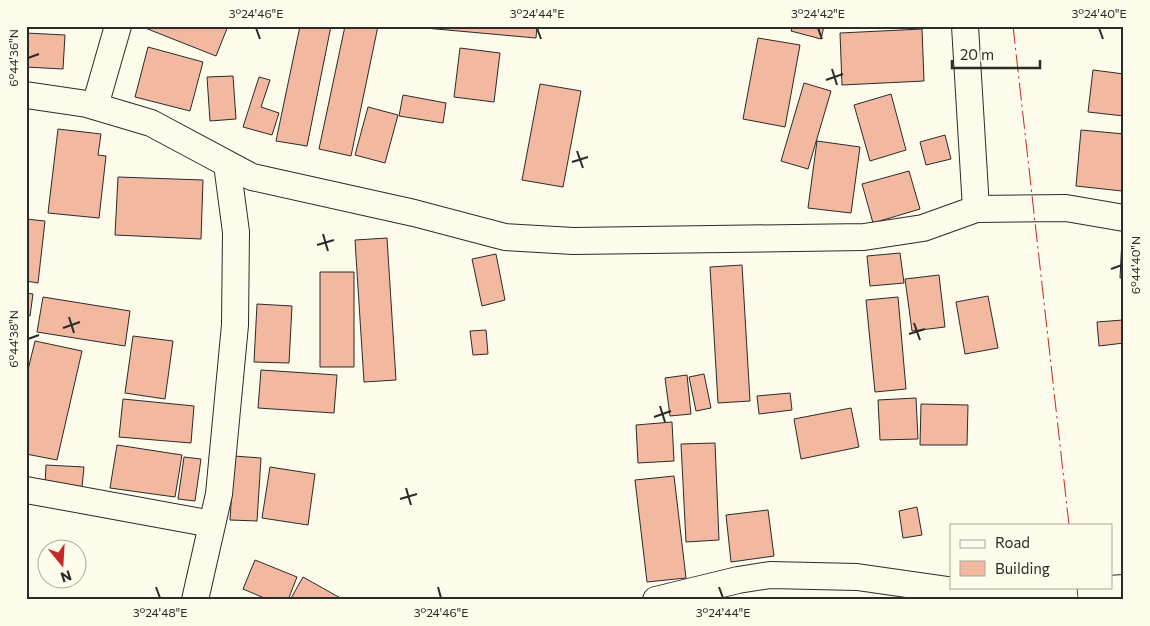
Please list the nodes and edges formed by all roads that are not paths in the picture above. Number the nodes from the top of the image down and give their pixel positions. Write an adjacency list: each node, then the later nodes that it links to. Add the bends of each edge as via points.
1 (118, 26): 4 (street)
2 (965, 26): 6 (street)
3 (26, 95): 4 (street)
4 (95, 106): 5 (street, via 151,123)
5 (227, 164): 6 (street, via 252,177 505,237 582,240 864,237 923,228); 9 (street, via 236,232 235,326 219,494)
6 (976, 209): 7 (street, via 1066,208)
7 (1124, 218)
8 (26, 490): 9 (street)
9 (212, 524): 12 (street)
10 (1124, 588): 11 (street)
11 (1029, 596): 13 (street, via 948,590 857,577 770,574)
12 (195, 600)
13 (656, 600)

